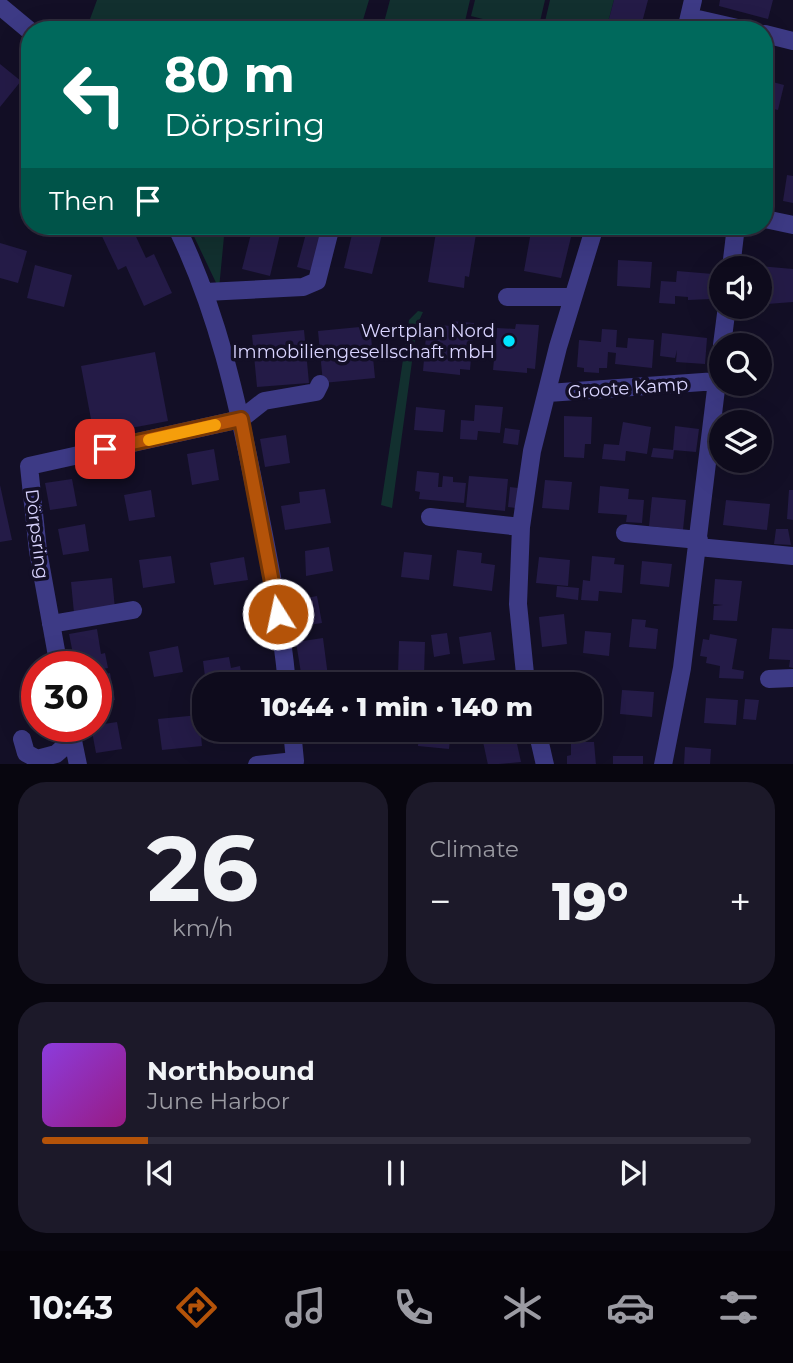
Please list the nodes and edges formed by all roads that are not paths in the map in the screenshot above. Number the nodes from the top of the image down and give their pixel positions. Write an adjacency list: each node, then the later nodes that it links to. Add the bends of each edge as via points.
1 (0, 6): 4 (street)
2 (689, 15): 3 (street)
3 (712, 21)
4 (21, 24)
5 (773, 36): 6 (street)
6 (793, 41)
7 (773, 221): 8 (street)
8 (793, 225)
9 (180, 235): 14 (street)
10 (329, 235): 14 (street, via 317,281 303,287)
11 (592, 235): 16 (street)
12 (735, 235): 13 (street)
13 (732, 256)
14 (206, 292): 21 (street)
15 (508, 297): 16 (street)
16 (573, 298): 19 (street)
17 (709, 383): 19 (street, Groote Kamp)
18 (320, 384): 21 (street, via 316,392 264,401)
19 (548, 393): 23 (street, Groote Kamp, via 532,451)
20 (716, 396): 25 (street)
21 (241, 419): 28 (street, Dörpsring, via 29,466); 30 (street)
22 (430, 517): 23 (street)
23 (521, 527): 31 (street, Groote Kamp, via 518,604)
24 (625, 533): 25 (street)
25 (699, 544): 26 (street); 42 (street)
26 (793, 556)
27 (133, 610): 28 (street)
28 (51, 624): 29 (street, Dörpsring)
29 (56, 651)
30 (285, 672)
31 (525, 672)
32 (793, 678): 33 (street)
33 (769, 679)
34 (23, 742): 35 (street, via 26,753 37,759 55,754)
35 (64, 742)
36 (74, 742): 39 (street)
37 (293, 742): 40 (street, via 295,761)
38 (540, 742): 41 (street)
39 (78, 764)
40 (266, 764)
41 (545, 764)
42 (663, 764)

